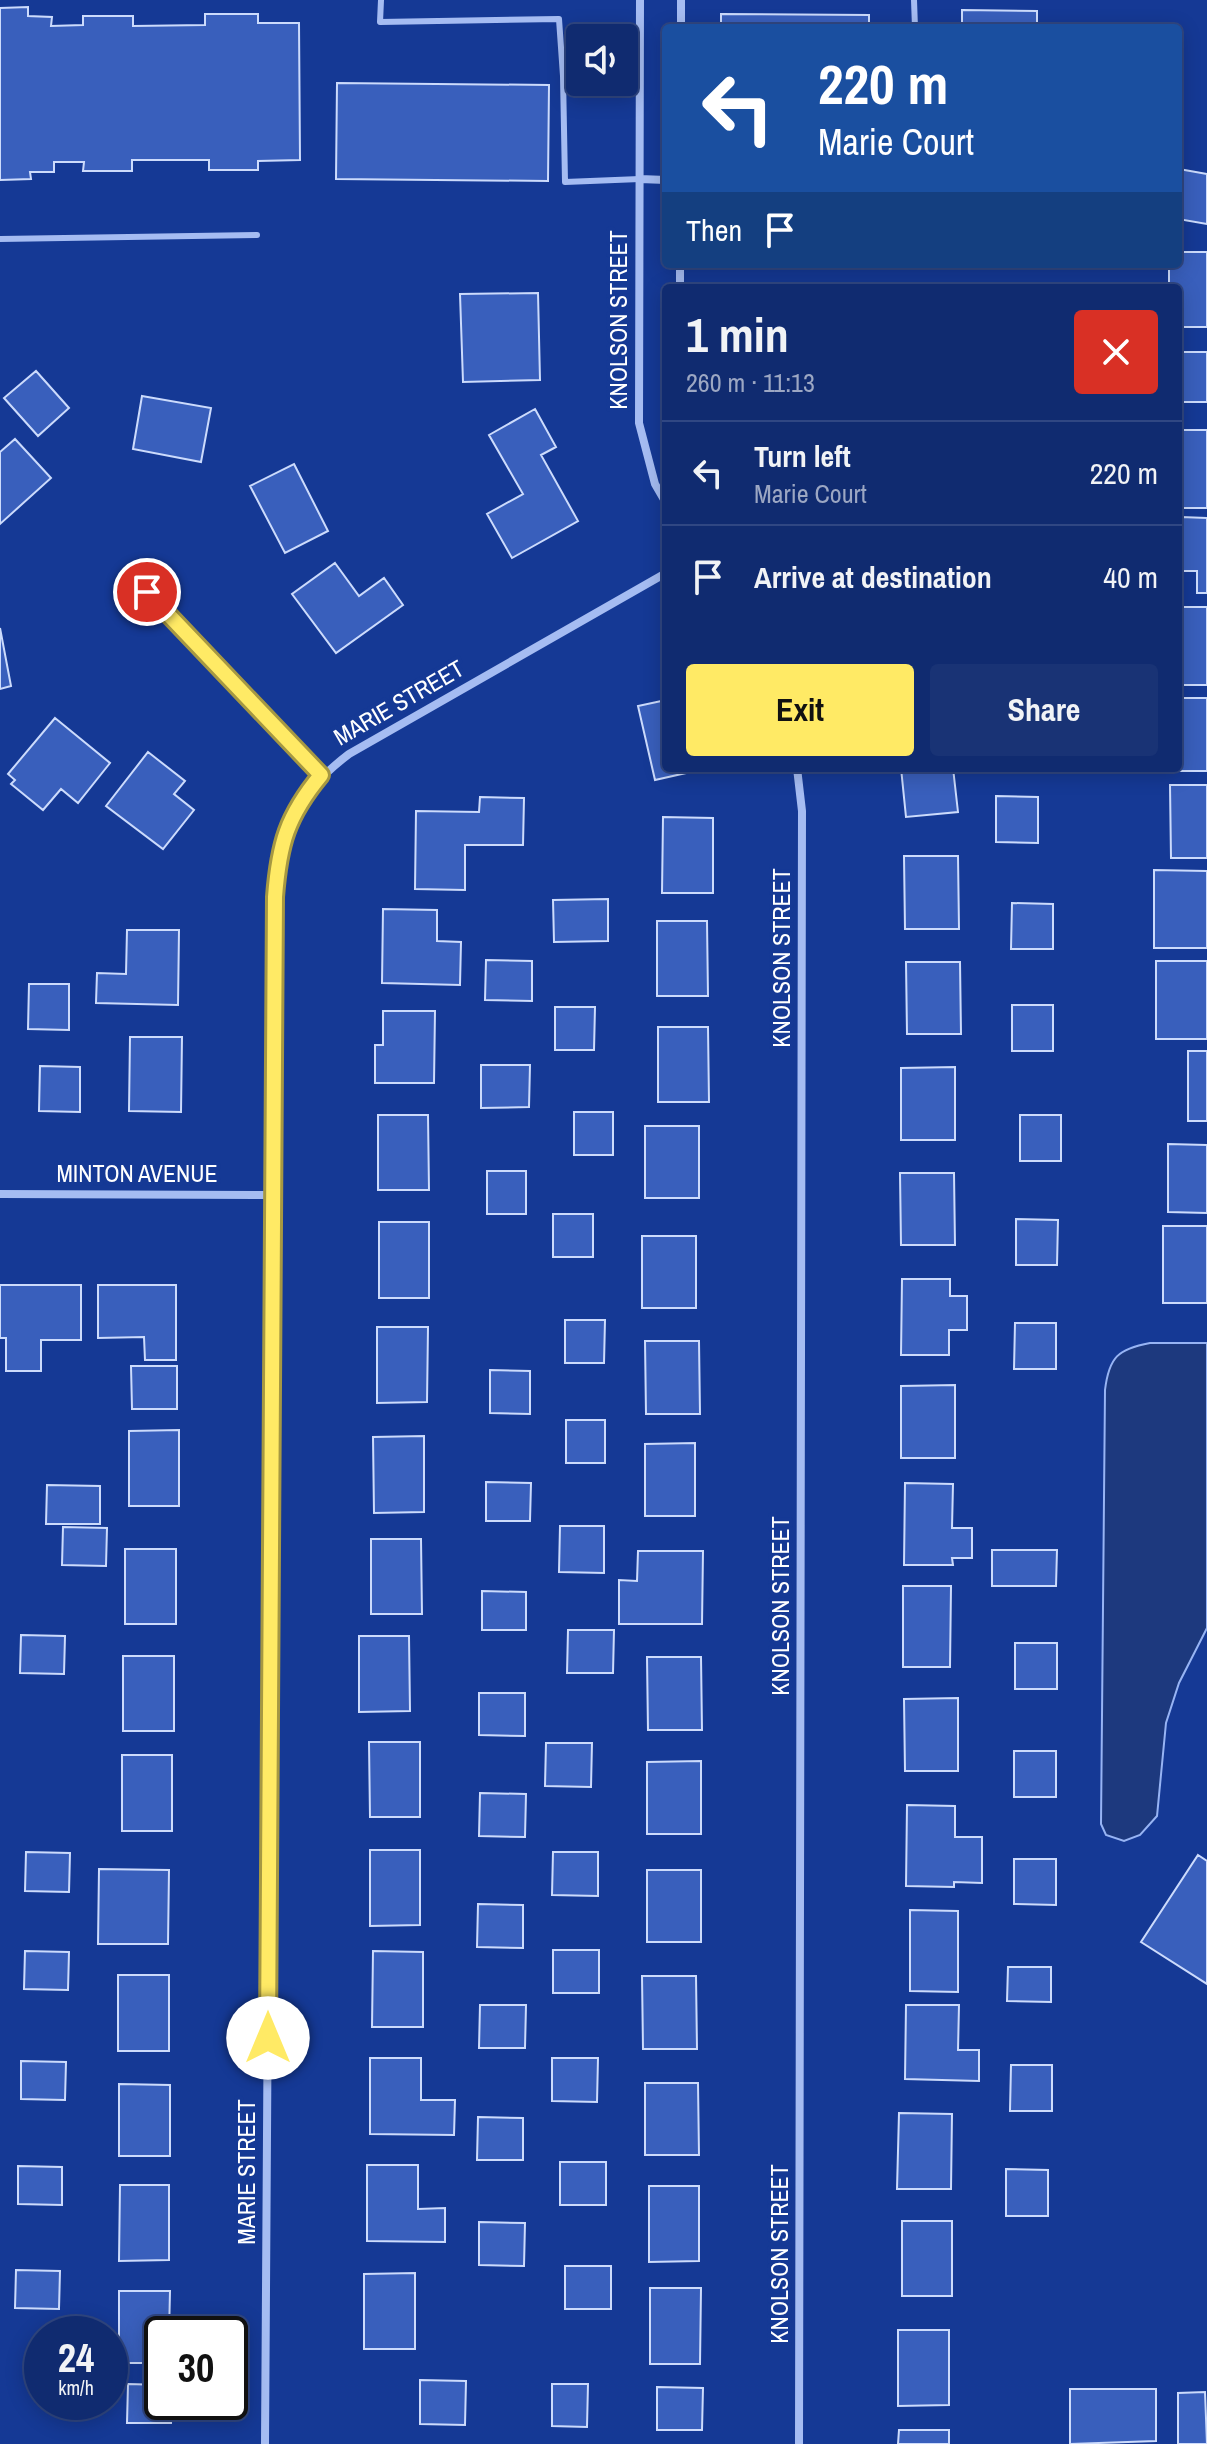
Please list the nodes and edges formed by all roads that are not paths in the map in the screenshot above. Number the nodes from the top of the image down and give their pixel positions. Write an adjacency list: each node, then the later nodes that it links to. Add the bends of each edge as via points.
1 (381, 0): 7 (lane, via 380,22 559,19 565,182)
2 (640, 0): 7 (street, KNOLSON STREET)
3 (681, 0): 5 (street)
4 (914, 0): 6 (lane)
5 (681, 24)
6 (915, 24)
7 (640, 179): 8 (street); 11 (street, KNOLSON STREET, via 639,423)
8 (662, 180)
9 (257, 235): 10 (lane)
10 (0, 239)
11 (662, 496)
12 (662, 575): 15 (street, MARIE STREET)
13 (147, 592): 15 (street)
14 (797, 772): 19 (street, KNOLSON STREET, via 802,811)
15 (321, 775): 17 (street, MARIE STREET, via 299,802 288,827 277,875)
16 (0, 1194): 17 (street, MINTON AVENUE)
17 (273, 1195): 18 (street, MARIE STREET)
18 (265, 2444)
19 (799, 2444)

